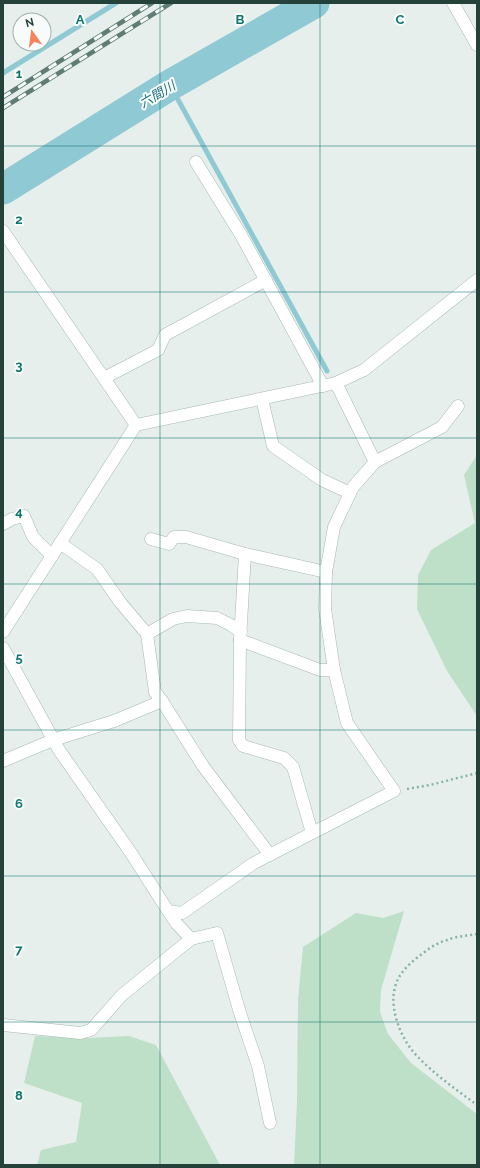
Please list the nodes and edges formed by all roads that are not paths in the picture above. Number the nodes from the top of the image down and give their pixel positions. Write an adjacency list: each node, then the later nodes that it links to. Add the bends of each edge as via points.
1 (453, 3): 2 (street)
2 (477, 45)
3 (196, 162): 5 (street)
4 (3, 231): 7 (street)
5 (266, 280): 7 (street, via 165,335 158,350); 9 (street)
6 (477, 280): 8 (street, via 364,370)
7 (104, 378): 12 (street)
8 (336, 383): 9 (street); 13 (street)
9 (323, 386): 10 (street)
10 (262, 399): 12 (street); 14 (street, via 273,446 322,480)
11 (458, 406): 13 (street, via 442,427)
12 (136, 425): 17 (street)
13 (375, 462): 14 (street)
14 (350, 493): 20 (street, via 334,527)
15 (3, 524): 19 (street, via 24,516 32,537)
16 (151, 539): 18 (street, via 168,544 174,537 186,537)
17 (60, 543): 19 (street); 22 (street, via 97,569)
18 (246, 554): 20 (street); 23 (street)
19 (52, 556): 21 (street)
20 (326, 572): 25 (street, via 325,609)
21 (3, 632)
22 (147, 634): 23 (street, via 173,619 187,616 217,618 231,625); 26 (street, via 155,692)
23 (241, 636): 25 (street, via 320,670); 29 (street, via 239,740 243,746 284,758 293,767)
24 (3, 648): 27 (street)
25 (334, 670): 29 (street, via 347,723 394,791)
26 (162, 701): 27 (street, via 114,721); 30 (street, via 203,766)
27 (53, 740): 28 (street); 31 (street)
28 (3, 761)
29 (312, 833): 30 (street)
30 (270, 855): 31 (street, via 254,863 182,913)
31 (168, 911): 32 (street)
32 (191, 939): 33 (street, via 122,995 91,1030 80,1033); 34 (street, via 217,933 258,1066)
33 (3, 1025)
34 (270, 1123)

